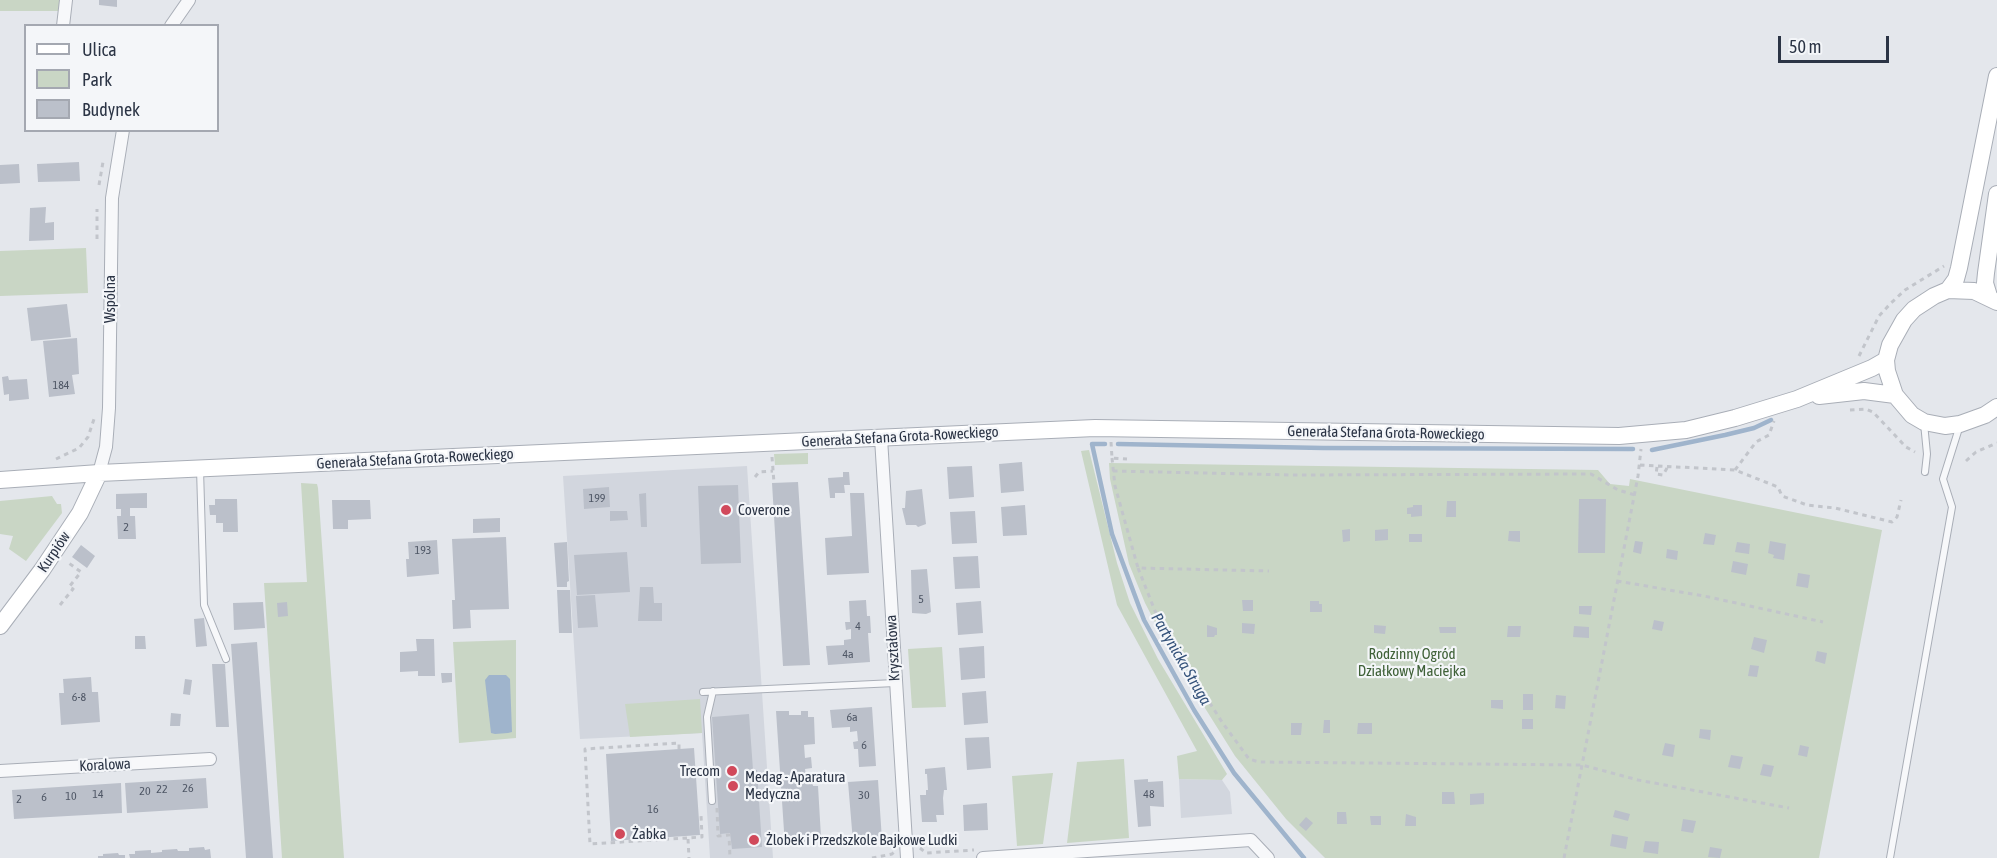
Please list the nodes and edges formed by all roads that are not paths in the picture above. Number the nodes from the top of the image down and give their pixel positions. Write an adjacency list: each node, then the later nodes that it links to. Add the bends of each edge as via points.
1 (66, 0): 3 (street)
2 (189, 0): 4 (street)
3 (63, 24)
4 (172, 24)
5 (1997, 76): 8 (street, via 1959,268)
6 (120, 132): 19 (street, Wspólna, via 112,198 109,408)
7 (1997, 194): 9 (street, via 1985,283)
8 (1948, 290): 9 (street, via 1974,291); 10 (street, via 1922,303 1904,320)
9 (1993, 299)
10 (1886, 360): 11 (street); 12 (street, Generała Stefana Grota-Roweckiego)
11 (1895, 394): 12 (street, Generała Stefana Grota-Roweckiego, via 1864,391); 14 (street, via 1912,415)
12 (1797, 399): 16 (street, Generała Stefana Grota-Roweckiego, via 1686,430 1641,435 1111,429)
13 (1997, 407): 15 (street)
14 (1924, 422): 15 (street); 18 (lane)
15 (1960, 424): 32 (lane, via 1943,479 1952,507)
16 (881, 438): 17 (street, Generała Stefana Grota-Roweckiego); 23 (street, Kryształowa)
17 (200, 469): 19 (street, Generała Stefana Grota-Roweckiego); 22 (lane, via 204,605)
18 (1925, 472)
19 (99, 473): 20 (street, Generała Stefana Grota-Roweckiego); 21 (street, Kurpiów, via 80,513)
20 (0, 480)
21 (0, 626)
22 (226, 659)
23 (895, 683): 24 (lane); 29 (street, Kryształowa)
24 (713, 691): 25 (lane); 28 (lane, via 707,717)
25 (703, 692)
26 (210, 759): 27 (street, Koralowa)
27 (0, 771)
28 (712, 801)
29 (907, 858)
30 (983, 858): 31 (street, via 1251,840)
31 (1268, 858)
32 (1890, 858)

